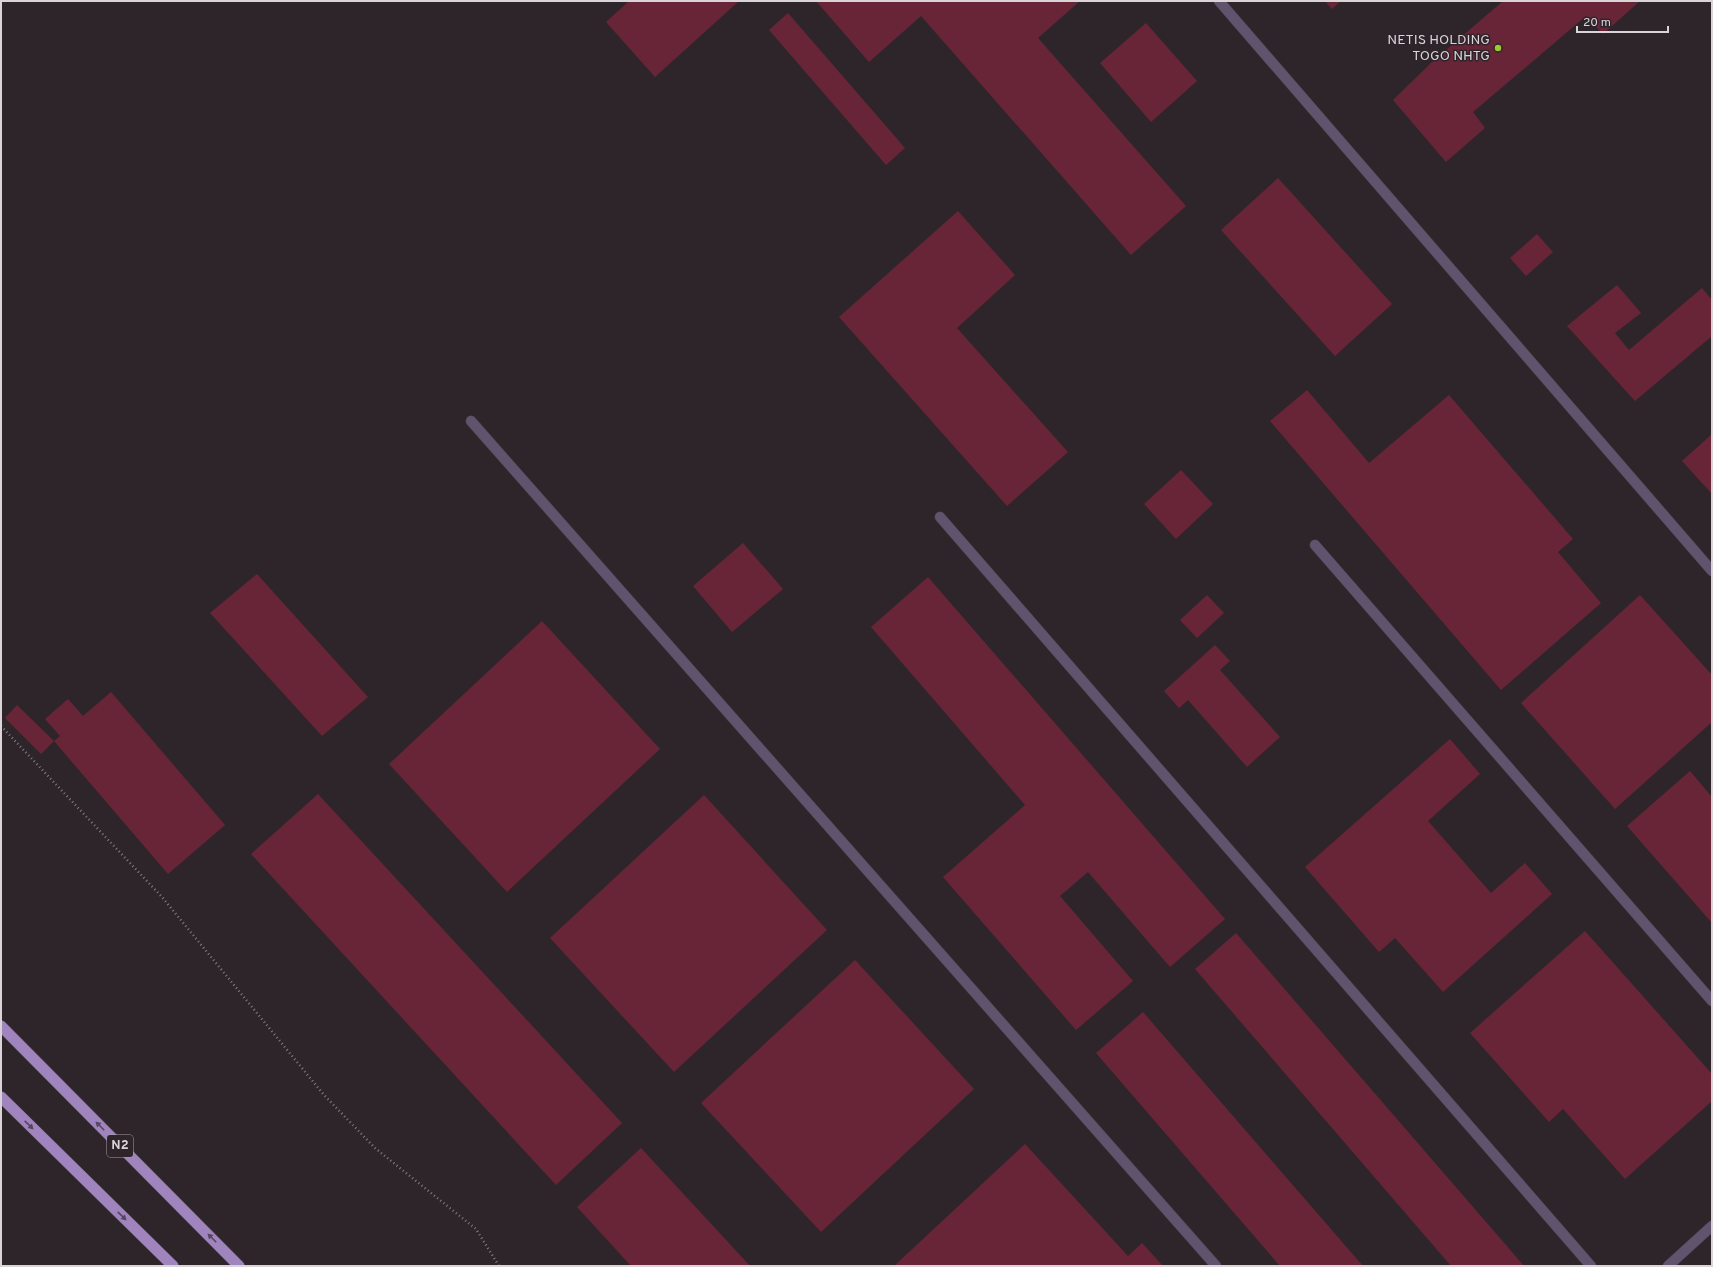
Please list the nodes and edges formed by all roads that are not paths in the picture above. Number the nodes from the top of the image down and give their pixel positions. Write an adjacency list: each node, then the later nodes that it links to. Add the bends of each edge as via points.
1 (1219, 1): 5 (street)
2 (471, 420): 12 (street)
3 (940, 517): 13 (street)
4 (1315, 545): 6 (street)
5 (1712, 571)
6 (1712, 1001)
7 (1, 1026): 11 (highway, N2, one-way to 7)
8 (1, 1097): 10 (highway, one-way to 10)
9 (1712, 1226): 14 (street)
10 (173, 1266)
11 (239, 1266)
12 (1216, 1266)
13 (1591, 1266)
14 (1668, 1266)

